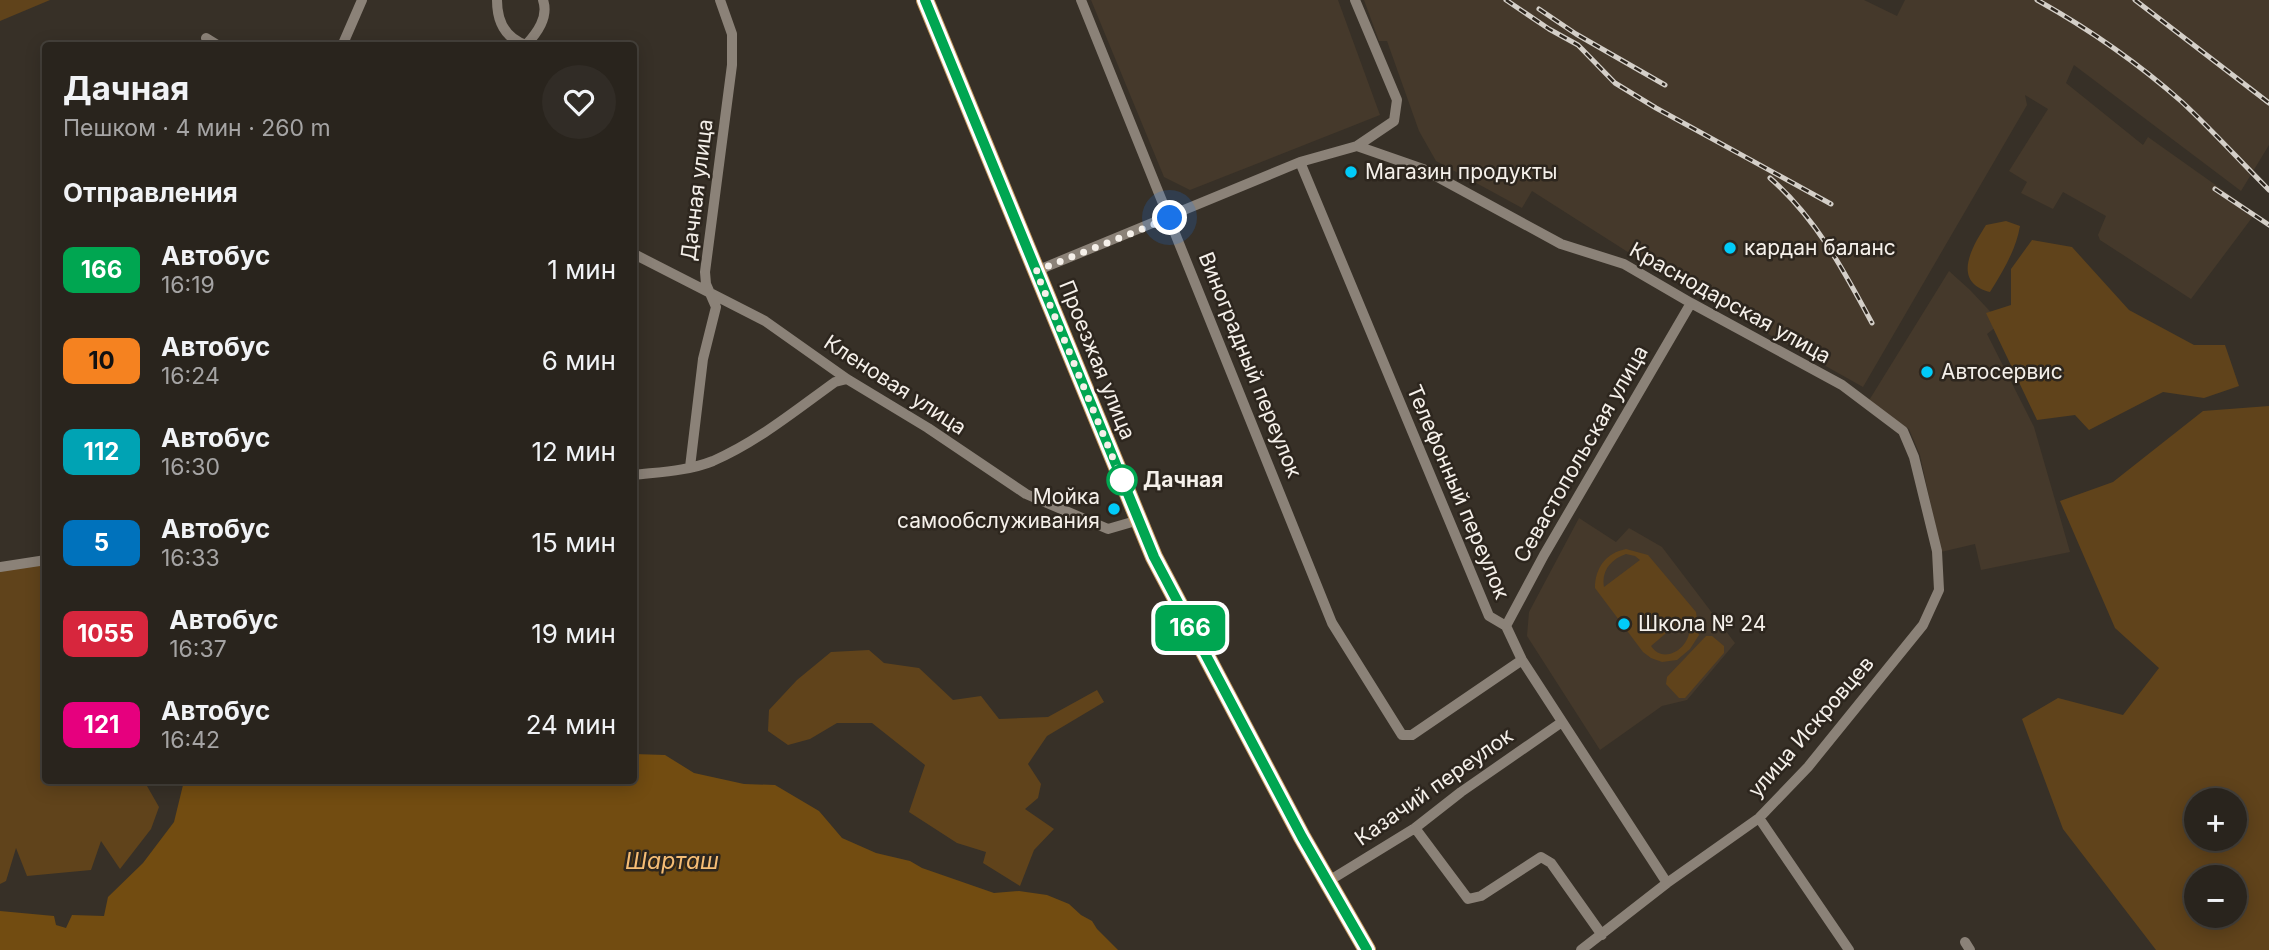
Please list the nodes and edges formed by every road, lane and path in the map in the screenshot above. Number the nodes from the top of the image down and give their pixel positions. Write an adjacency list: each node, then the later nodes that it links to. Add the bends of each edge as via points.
1 (362, 0): 10 (street)
2 (497, 0): 11 (street, via 508,35)
3 (543, 0): 12 (street, via 542,22)
4 (720, 0): 18 (street, Дачная улица, via 732,34 732,65 705,272)
5 (925, 0): 17 (main road, Проезжая улица)
6 (1081, 0): 15 (street, Виноградный переулок)
7 (1355, 0): 13 (street, via 1397,100 1394,121)
8 (206, 38): 9 (street)
9 (212, 42)
10 (344, 42)
11 (518, 42)
12 (529, 42)
13 (1357, 146): 14 (street); 19 (street, Краснодарская улица, via 1423,169 1561,244 1624,264)
14 (1300, 162): 15 (street); 27 (street, Телефонный переулок, via 1489,616)
15 (1170, 218): 17 (street); 28 (street, Виноградный переулок, via 1332,623 1402,735 1412,735)
16 (637, 256): 18 (street, Кленовая улица)
17 (1036, 271): 24 (main road, Проезжая улица)
18 (711, 295): 20 (street, Кленовая улица, via 765,321); 22 (street, Дачная улица, via 716,307 703,359)
19 (1691, 303): 21 (street, Краснодарская улица, via 1842,385 1903,431); 27 (street, Севастопольская улица)
20 (847, 379): 22 (street, via 835,382 768,430 712,461); 24 (street, Кленовая улица, via 1026,494 1108,529)
21 (1914, 457): 30 (street, улица Искровцев, via 1937,551 1939,590 1923,625 1808,767)
22 (690, 467): 23 (street)
23 (637, 475)
24 (1139, 520): 32 (main road, Проезжая улица, via 1200,648)
25 (42, 561): 26 (street)
26 (0, 567)
27 (1506, 626): 28 (street, Телефонный переулок)
28 (1522, 660): 29 (street, Телефонный переулок)
29 (1562, 722): 31 (street, Казачий переулок); 33 (street, Телефонный переулок)
30 (1759, 818): 33 (street, улица Искровцев); 37 (street)
31 (1415, 828): 32 (street, Казачий переулок); 34 (street, via 1468,899 1481,896 1541,857 1551,863)
32 (1327, 882): 35 (main road, Проезжая улица)
33 (1667, 883): 34 (street, улица Искровцев)
34 (1602, 935): 36 (street, улица Искровцев)
35 (1367, 950)
36 (1581, 950)
37 (1849, 950)

